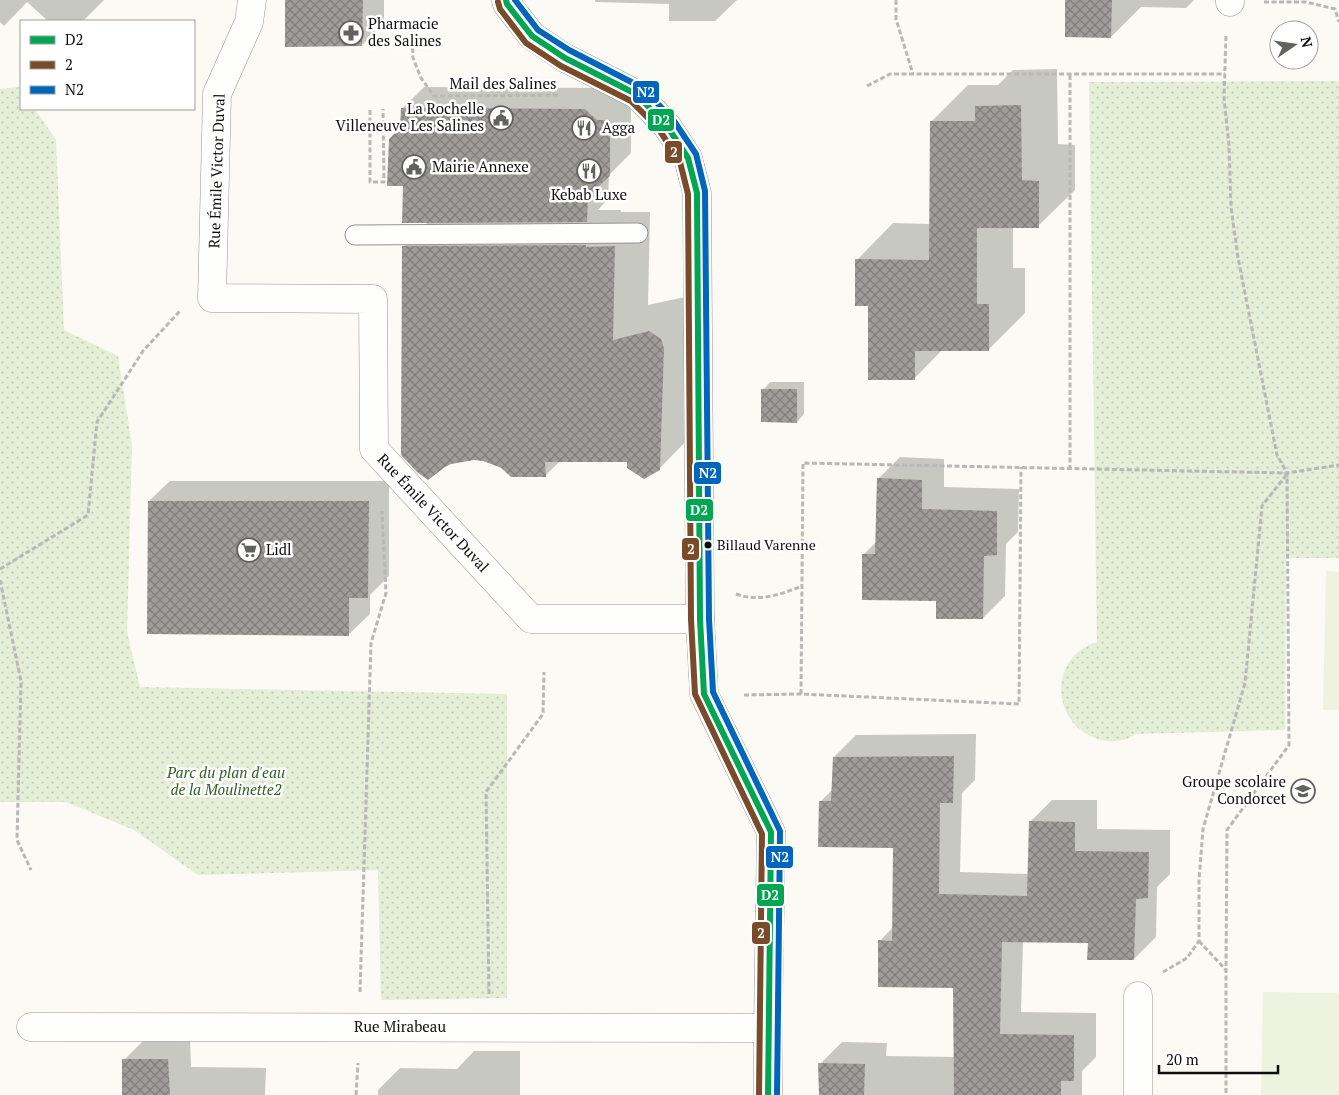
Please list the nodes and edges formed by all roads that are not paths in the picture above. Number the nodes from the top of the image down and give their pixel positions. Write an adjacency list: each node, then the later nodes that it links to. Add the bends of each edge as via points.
1 (252, 0): 5 (street, Rue Émile Victor Duval, via 249,22 217,94 212,298 373,299 374,449 531,619)
2 (506, 0): 5 (street, via 532,36 565,58 636,94 667,126 688,158 697,192)
3 (638, 233): 4 (lane)
4 (355, 235)
5 (700, 619): 8 (street, via 704,694 771,832)
6 (1138, 996): 10 (street)
7 (31, 1027): 8 (street, Rue Mirabeau)
8 (768, 1028): 9 (street)
9 (768, 1095)
10 (1138, 1095)

